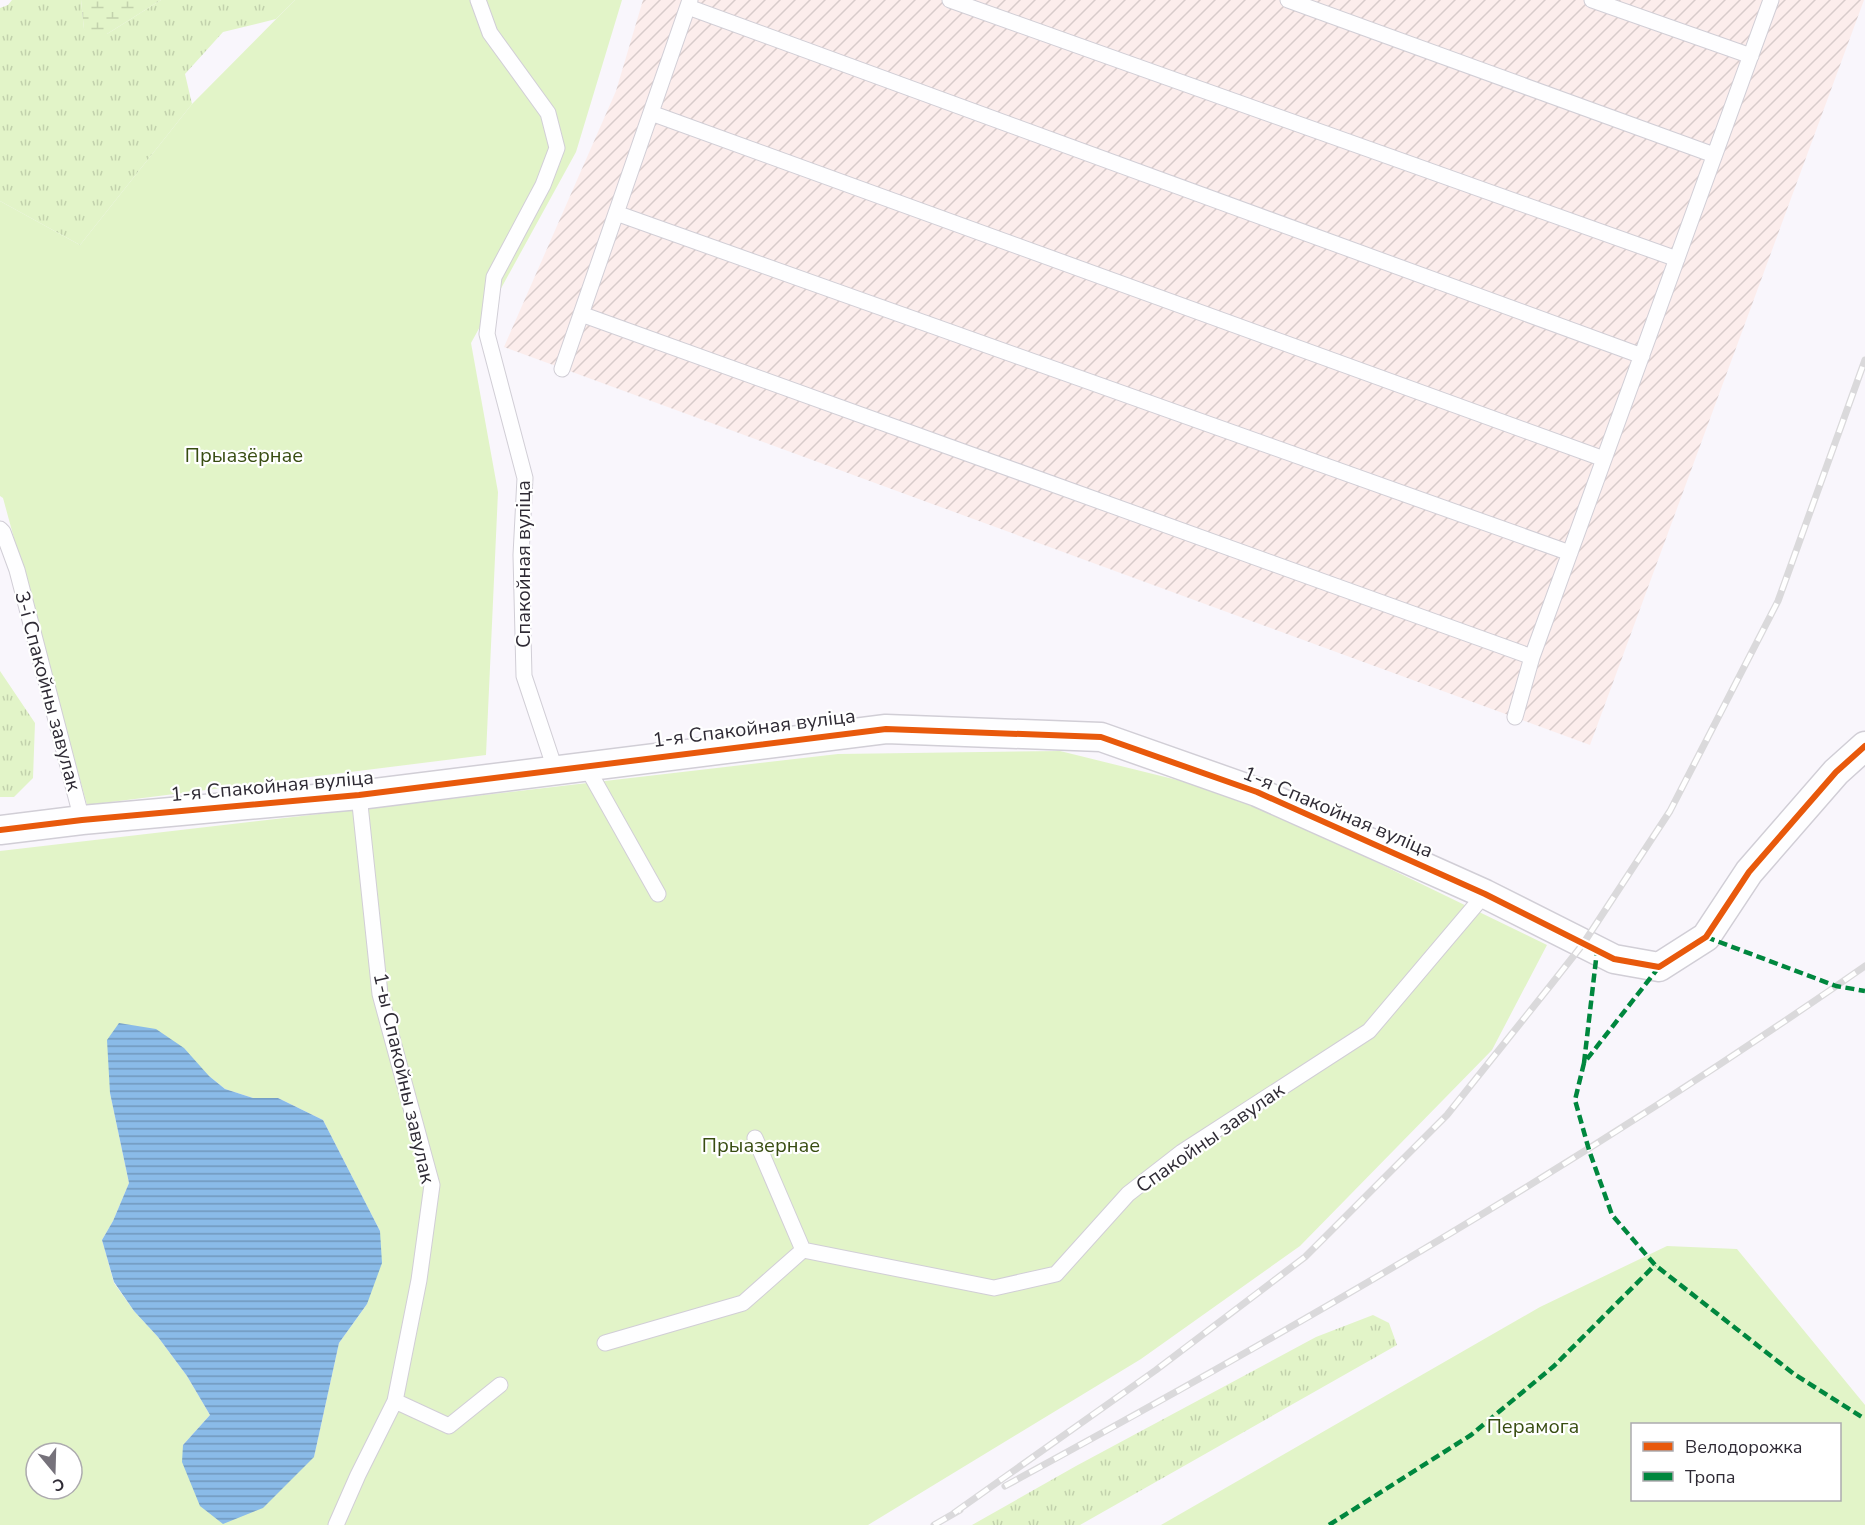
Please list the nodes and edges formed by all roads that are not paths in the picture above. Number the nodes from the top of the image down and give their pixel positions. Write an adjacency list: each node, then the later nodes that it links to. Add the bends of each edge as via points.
1 (478, 0): 22 (lane, Спакойная вуліца, via 490,33 548,113 557,148 543,185 494,277 487,334 525,478 521,555 524,676)
2 (950, 0): 11 (lane)
3 (1288, 0): 9 (lane)
4 (1592, 0): 7 (lane)
5 (1771, 0): 7 (lane)
6 (689, 3): 8 (lane); 13 (lane)
7 (1751, 56): 9 (lane)
8 (651, 113): 10 (lane); 15 (lane)
9 (1714, 155): 11 (lane)
10 (616, 213): 12 (lane); 17 (lane)
11 (1677, 259): 13 (lane)
12 (581, 314): 14 (lane); 18 (lane)
13 (1642, 356): 15 (lane)
14 (562, 369)
15 (1604, 459): 17 (lane)
16 (0, 529): 24 (lane, 3-і Спакойны завулак, via 17,570)
17 (1570, 553): 18 (lane)
18 (1532, 657): 19 (lane)
19 (1515, 717)
20 (1865, 746): 27 (street, 1-я Спакойная вуліца, via 1836,772 1749,872 1706,938 1659,967 1614,959)
21 (586, 766): 22 (street, 1-я Спакойная вуліца); 26 (lane); 27 (street, 1-я Спакойная вуліца, via 886,729 1101,737 1257,792)
22 (555, 769): 23 (street, 1-я Спакойная вуліца)
23 (359, 795): 24 (street, 1-я Спакойная вуліца); 32 (lane, 1-ы Спакойны завулак, via 380,994 432,1185 419,1280)
24 (82, 820): 25 (street, 1-я Спакойная вуліца)
25 (0, 830)
26 (658, 894)
27 (1485, 894): 29 (lane, Спакойны завулак, via 1369,1031 1182,1152 1128,1194 1056,1274 993,1287)
28 (755, 1138): 29 (lane)
29 (802, 1250): 30 (lane, via 743,1303)
30 (605, 1343)
31 (500, 1385): 32 (lane, via 449,1426)
32 (395, 1401): 33 (lane, 1-ы Спакойны завулак)
33 (336, 1525)

